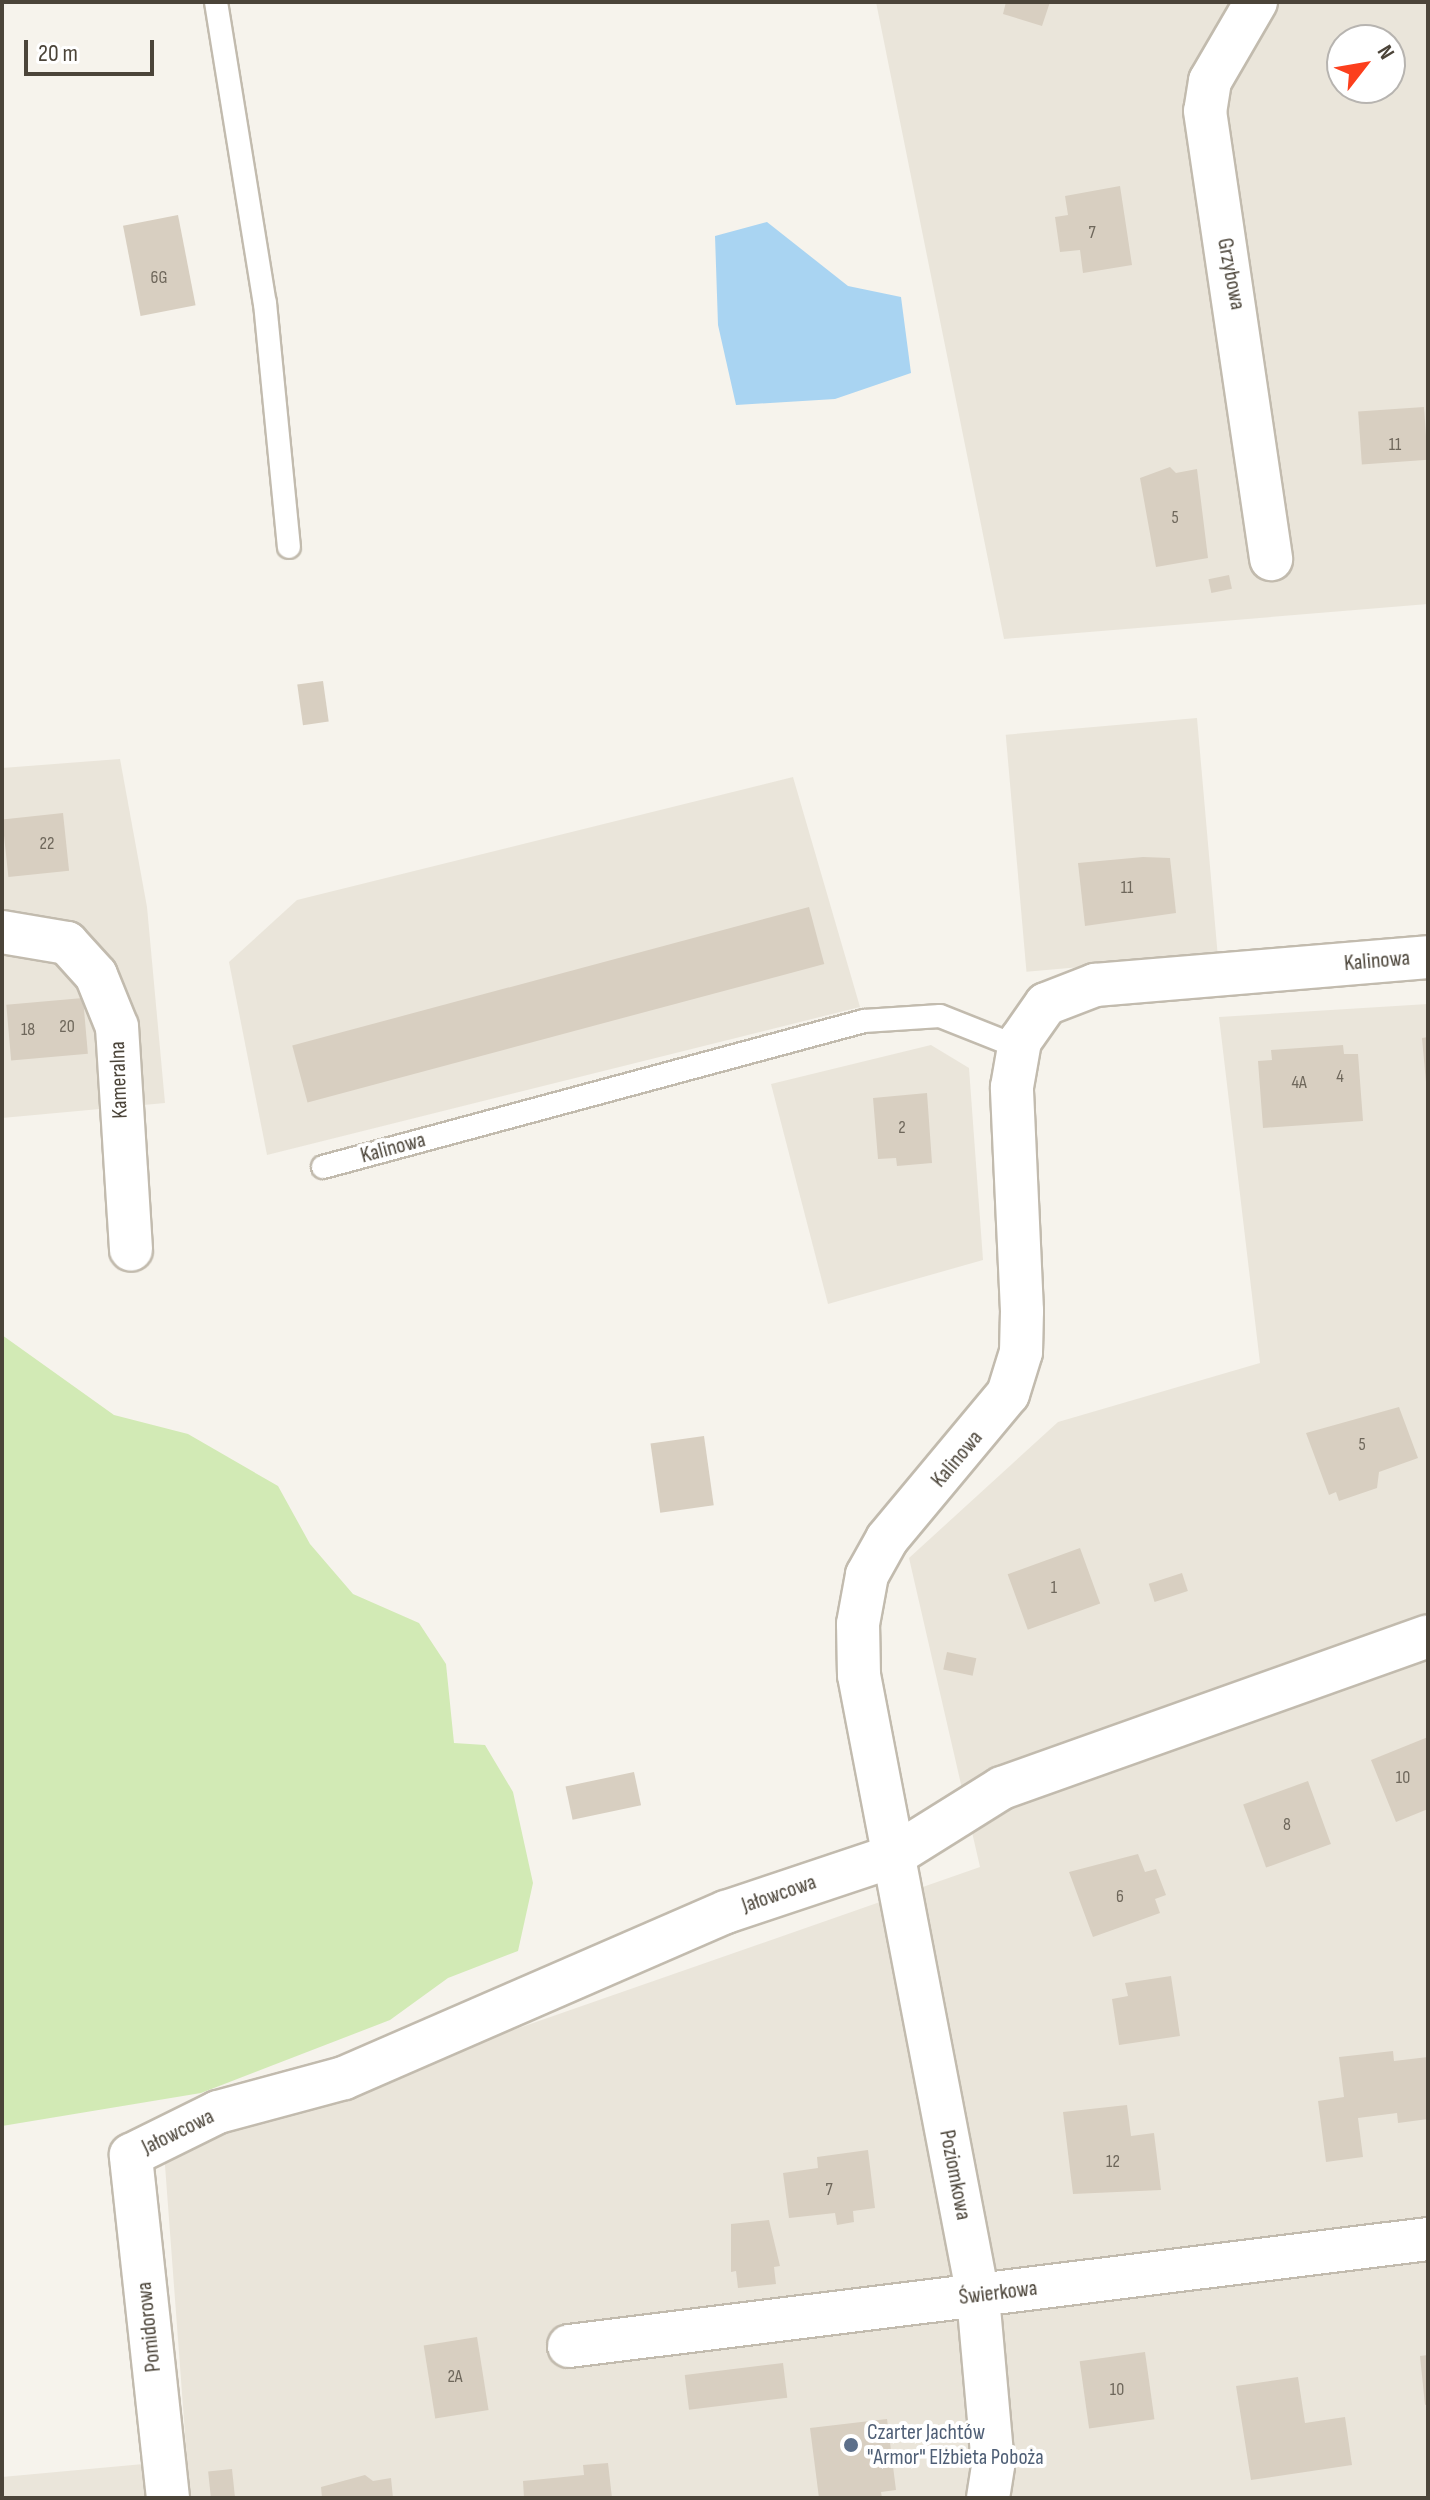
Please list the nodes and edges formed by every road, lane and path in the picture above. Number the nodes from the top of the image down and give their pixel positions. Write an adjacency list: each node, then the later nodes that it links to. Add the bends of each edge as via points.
1 (216, 2): 3 (lane, via 265,303)
2 (1256, 2): 4 (street, Grzybowa, via 1210,81 1205,111)
3 (289, 547)
4 (1271, 559)
5 (2, 932): 9 (street, Kameralna, via 67,943 101,988 117,1027)
6 (1428, 957): 7 (street, Kalinowa, via 1095,985 1046,1004)
7 (1018, 1047): 8 (lane, Kalinowa, via 940,1016 864,1021); 11 (street, Kalinowa, via 1012,1087 1021,1352 1008,1394 983,1430 887,1539 867,1575 858,1624 859,1675)
8 (323, 1167)
9 (131, 1250)
10 (1428, 1636): 11 (street, Jałowcowa, via 1002,1788)
11 (893, 1856): 12 (street, Jałowcowa, via 726,1912 344,2078 218,2112); 14 (street, Poziomkowa)
12 (131, 2155): 16 (street, Pomidorowa)
13 (1428, 2239): 14 (street, Świerkowa)
14 (978, 2296): 15 (street, Świerkowa); 17 (street, Poziomkowa, via 993,2465)
15 (569, 2346)
16 (168, 2498)
17 (988, 2498)

